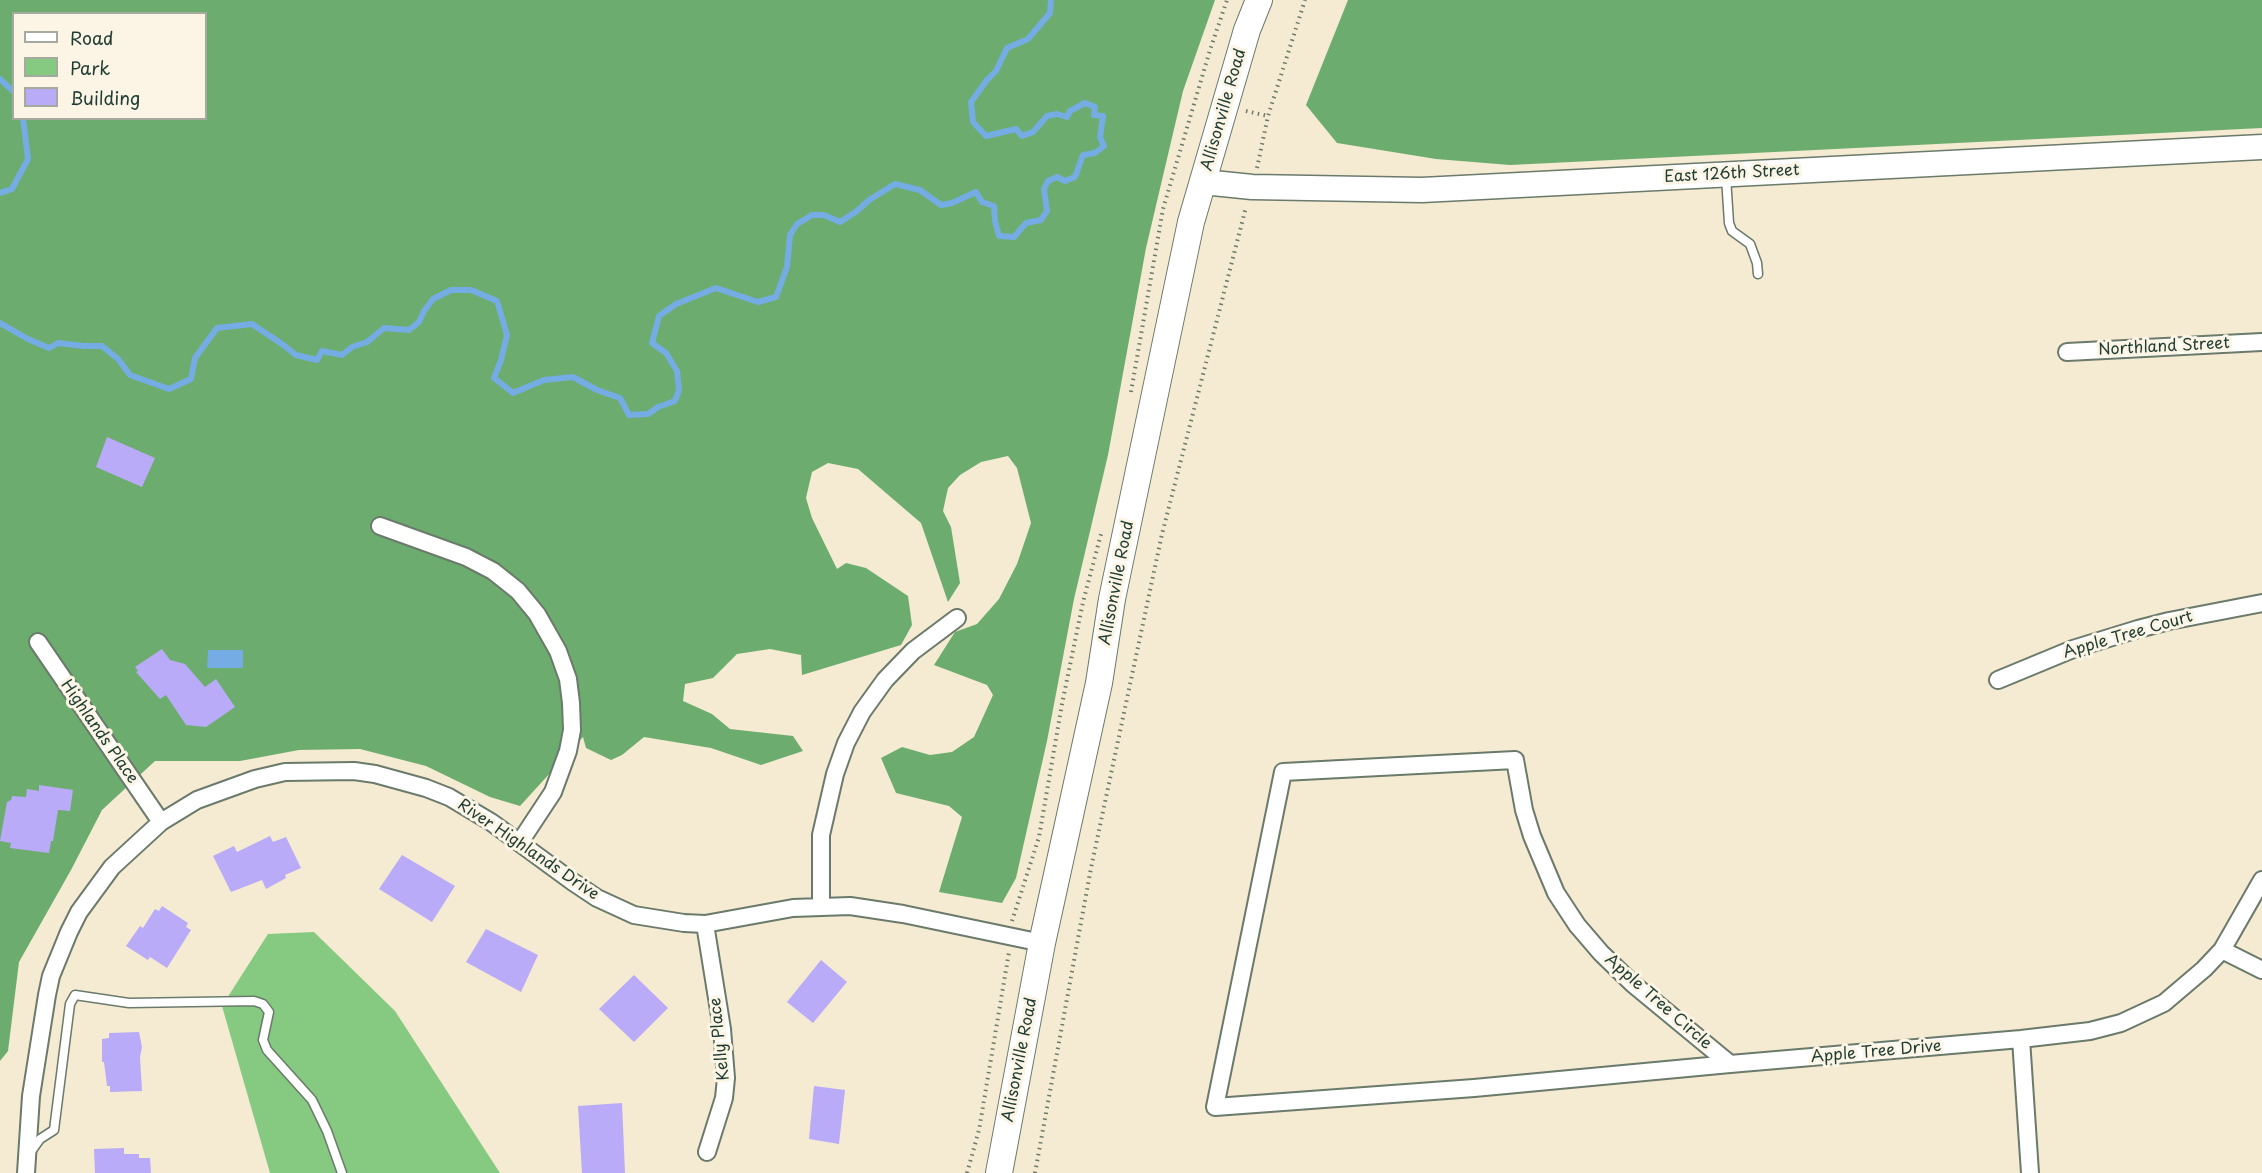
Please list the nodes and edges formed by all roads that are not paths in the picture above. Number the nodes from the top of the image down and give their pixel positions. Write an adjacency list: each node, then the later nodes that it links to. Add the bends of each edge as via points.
1 (1259, 0): 4 (main road, Allisonville Road)
2 (2262, 147): 3 (main road, East 126th Street)
3 (1726, 174): 4 (main road, East 126th Street, via 1422,190 1252,187); 5 (lane, via 1729,223 1732,231 1750,244)
4 (1203, 182): 18 (main road, Allisonville Road, via 1191,222 1112,599 1099,683)
5 (1758, 274)
6 (2262, 342): 7 (street, Northland Street)
7 (2067, 352)
8 (380, 526): 14 (street, via 466,557 493,571 518,591 537,614 558,651 571,703 568,751 553,792)
9 (2262, 603): 12 (street, Apple Tree Court, via 2169,621 2108,638)
10 (957, 618): 16 (street, via 913,651 885,680 846,743 821,835)
11 (38, 642): 13 (street, Highlands Place)
12 (1998, 680)
13 (161, 822): 14 (street, River Highlands Drive, via 197,800 255,779 285,772 354,771 404,781 449,797); 24 (street, River Highlands Drive, via 94,889 79,912 51,976)
14 (520, 842): 17 (street, River Highlands Drive, via 589,893 634,915)
15 (2262, 880): 19 (street, Apple Tree Drive)
16 (821, 906): 17 (street, River Highlands Drive); 18 (street, River Highlands Drive, via 873,909)
17 (705, 924): 23 (street, Kelly Place, via 726,1078 724,1098)
18 (1042, 943): 26 (main road, Allisonville Road)
19 (2222, 950): 20 (street); 21 (street, Apple Tree Drive, via 2179,992 2135,1017 2090,1031)
20 (2262, 970)
21 (2021, 1039): 22 (street, Apple Tree Drive); 27 (street)
22 (1730, 1064): 22 (street, Apple Tree Circle, via 1633,984 1577,924 1556,893 1532,836 1515,760 1283,772 1215,1107 1474,1089)
23 (707, 1152)
24 (23, 1168): 25 (lane, via 40,1138 54,1130 70,1004 75,994 129,1003 263,1004 269,1012 263,1040 267,1050 312,1100)
25 (342, 1173)
26 (999, 1173)
27 (2030, 1173)

